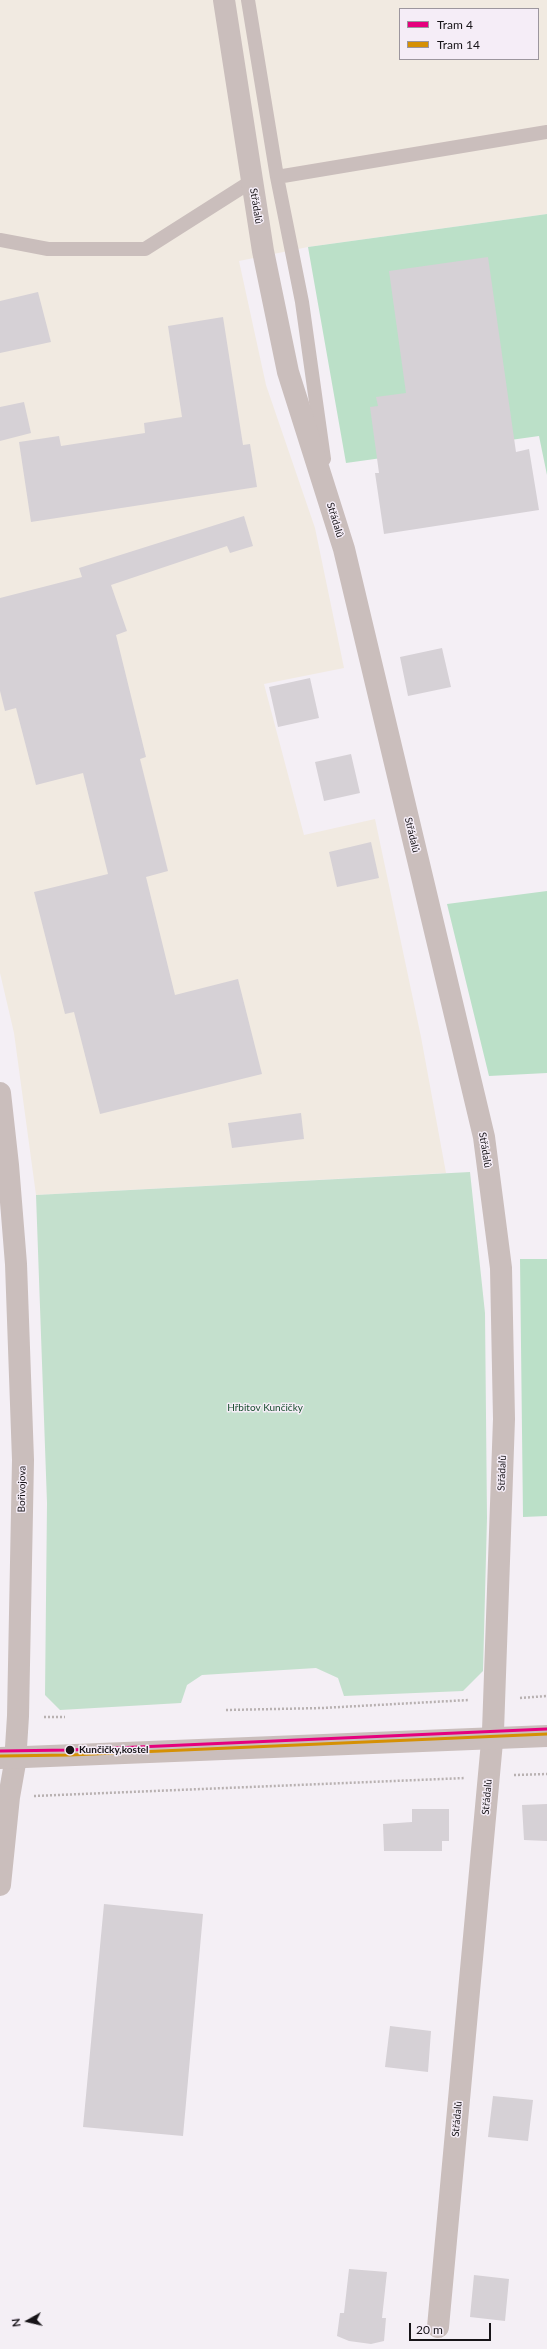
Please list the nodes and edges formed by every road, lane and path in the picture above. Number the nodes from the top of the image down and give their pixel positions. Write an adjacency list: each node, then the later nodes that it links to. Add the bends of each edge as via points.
1 (224, 0): 5 (street, Střádalů)
2 (248, 0): 4 (lane)
3 (547, 132): 4 (lane)
4 (277, 177): 7 (lane, via 302,302)
5 (252, 181): 6 (lane, via 145,249 48,249); 7 (street, Střádalů, via 263,251 288,372)
6 (0, 240)
7 (330, 503): 10 (street, Střádalů, via 346,557 484,1137 501,1268 504,1419)
8 (0, 1093): 14 (street, Bořivojova, via 16,1264 23,1460 19,1694)
9 (547, 1696): 10 (path)
10 (494, 1698): 11 (path, via 322,1708); 13 (street, Střádalů)
11 (226, 1710)
12 (547, 1736): 13 (street)
13 (493, 1738): 14 (street); 16 (street, Střádalů)
14 (8, 1758): 17 (street, Bořivojova)
15 (547, 1774): 16 (path)
16 (489, 1776): 17 (path); 19 (street, Střádalů)
17 (9, 1797): 18 (street, Bořivojova)
18 (0, 1885)
19 (438, 2327)

